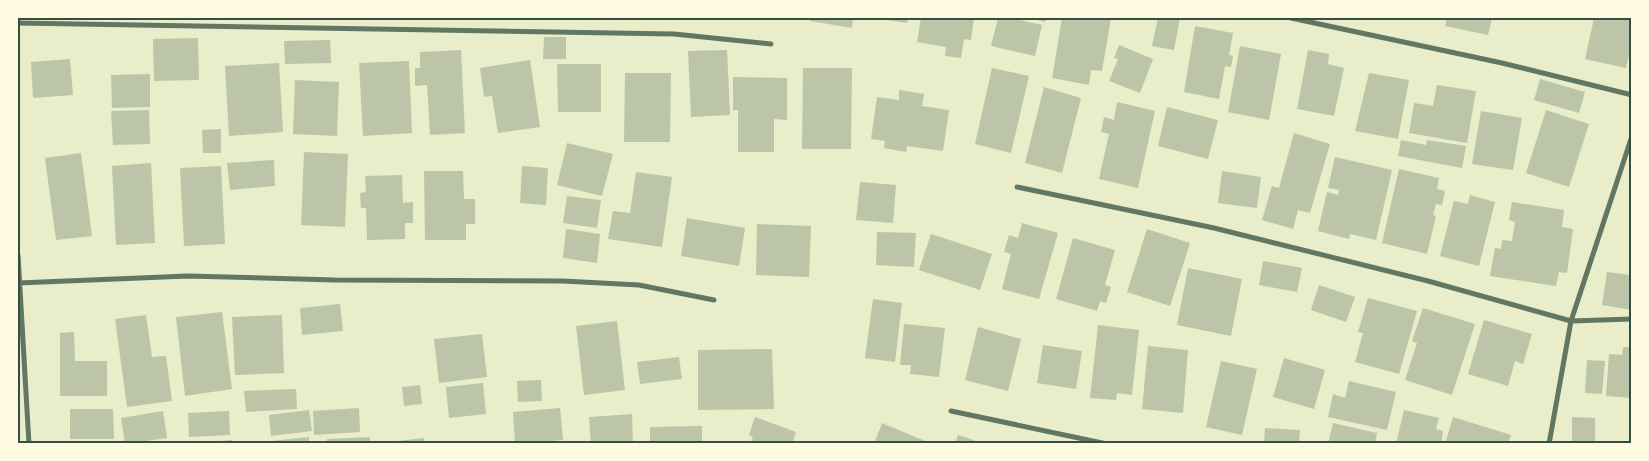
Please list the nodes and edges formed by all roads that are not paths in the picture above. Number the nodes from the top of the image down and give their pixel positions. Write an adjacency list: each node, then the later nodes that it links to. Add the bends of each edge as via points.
1 (1291, 18): 4 (street)
2 (18, 23): 3 (street, via 674,34)
3 (771, 44)
4 (1632, 95)
5 (1632, 136): 6 (street)
6 (1624, 155): 7 (street); 13 (street)
7 (1632, 155)
8 (1017, 187): 13 (street, via 1214,228 1428,280)
9 (18, 255): 10 (street)
10 (19, 283): 11 (street, via 188,276 563,281 639,285); 15 (street)
11 (714, 300)
12 (1632, 319): 13 (street)
13 (1571, 322): 17 (street)
14 (951, 411): 16 (street)
15 (29, 444)
16 (1107, 444)
17 (1549, 444)

